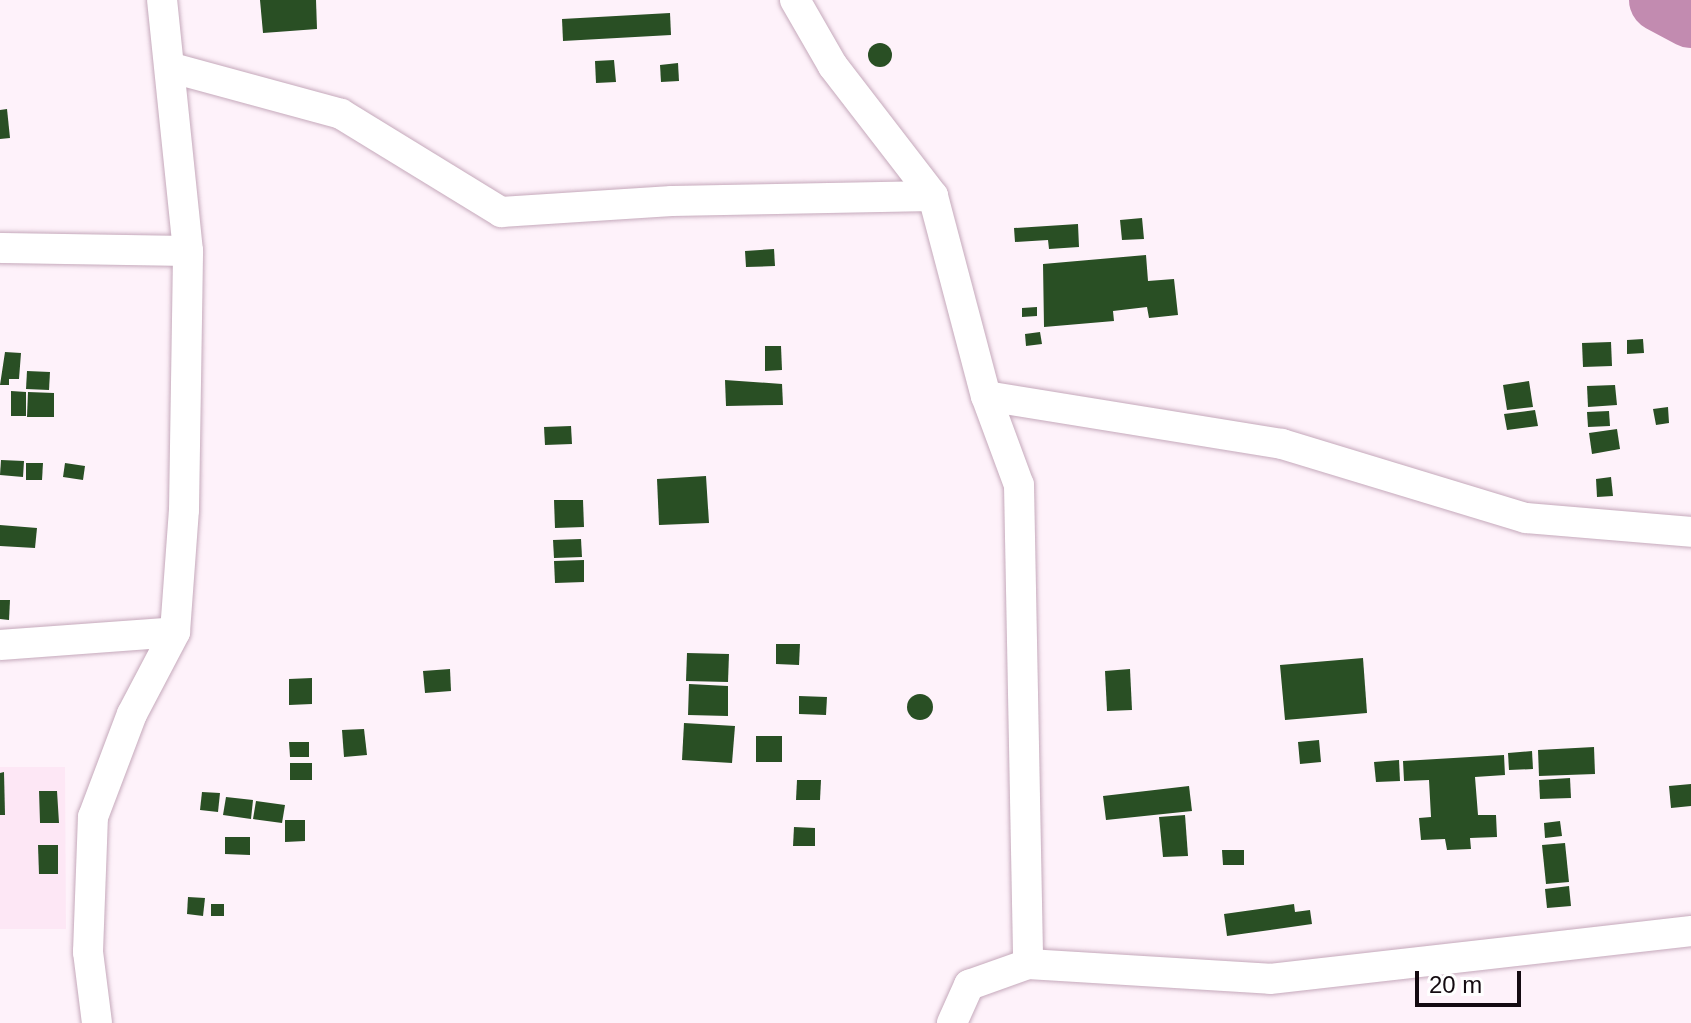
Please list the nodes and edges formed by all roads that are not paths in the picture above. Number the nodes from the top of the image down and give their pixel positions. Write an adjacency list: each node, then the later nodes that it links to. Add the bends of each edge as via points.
1 (162, 0): 3 (street)
2 (795, 0): 4 (street, via 833,66)
3 (172, 68): 4 (street, via 341,114 501,212 672,201); 6 (street)
4 (933, 196): 7 (street)
5 (0, 248): 6 (street)
6 (188, 251): 9 (street, via 184,510)
7 (986, 396): 8 (street, via 1282,444 1526,518); 12 (street, via 1019,485)
8 (1691, 532)
9 (175, 632): 10 (street); 13 (street, via 126,726 93,817 88,952)
10 (0, 645)
11 (1691, 931): 12 (street, via 1270,979)
12 (1028, 964): 14 (street, via 969,985)
13 (97, 1023)
14 (952, 1023)

